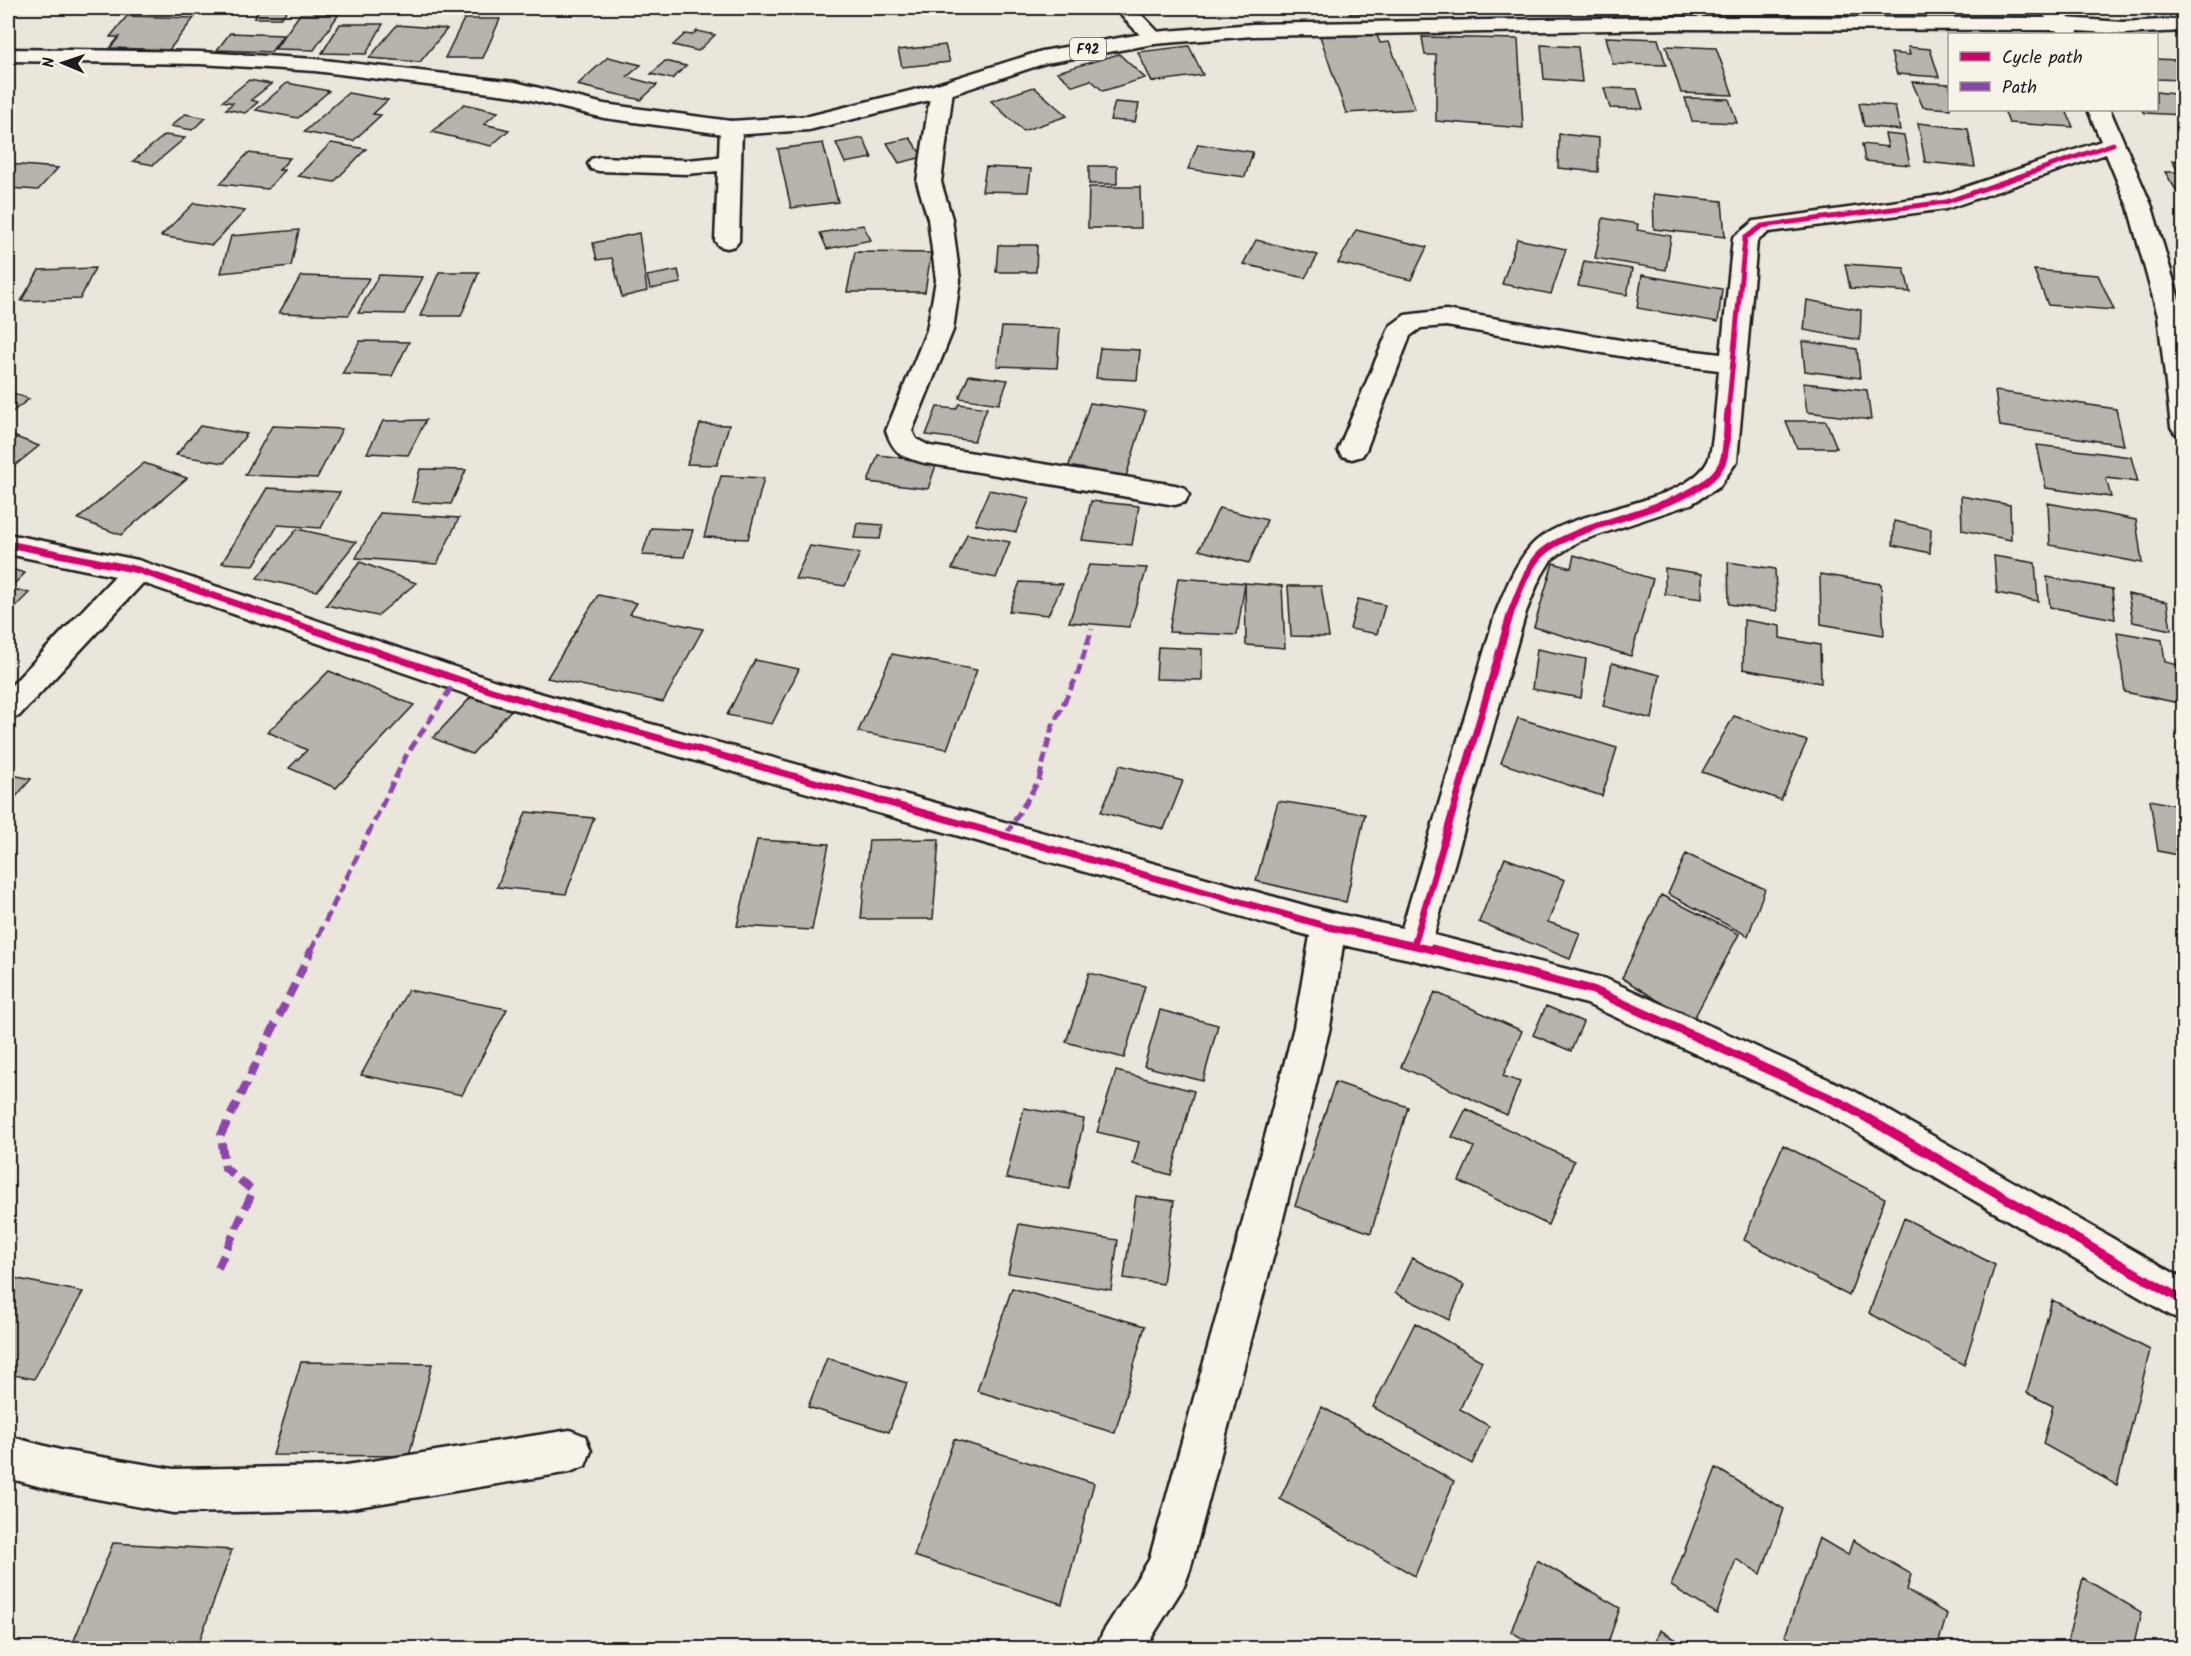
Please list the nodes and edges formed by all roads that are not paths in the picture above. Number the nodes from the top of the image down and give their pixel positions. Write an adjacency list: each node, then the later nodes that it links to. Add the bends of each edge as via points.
1 (1125, 8): 5 (street)
2 (2048, 8): 4 (street)
3 (2184, 26): 4 (street, F92)
4 (2067, 29): 5 (street, F92, via 1661,23 1252,30)
5 (1154, 39): 7 (street, F92, via 1042,57)
6 (8, 55): 9 (street, F92, via 200,58 315,65 515,89 604,111)
7 (942, 90): 9 (street, F92, via 809,123); 17 (street, via 929,182 940,219 948,280 940,330 899,431 904,445 925,454)
8 (2099, 111): 10 (street)
9 (731, 128): 11 (street)
10 (2113, 144): 14 (street, via 1946,202 1762,226 1745,238); 15 (street, via 2145,222 2171,315)
11 (729, 163): 12 (street, via 687,167); 13 (street)
12 (599, 164)
13 (727, 241)
14 (1734, 364): 16 (street, via 1446,318 1414,321 1399,332); 22 (street, via 1723,461 1709,480 1681,497 1567,535 1541,553 1525,578 1511,612)
15 (2184, 427)
16 (1352, 450)
17 (1175, 495)
18 (8, 544): 19 (street)
19 (138, 570): 20 (street); 21 (street, via 492,692)
20 (8, 708)
21 (1329, 927): 22 (street); 26 (street, via 1309,1038 1168,1570)
22 (1414, 945): 23 (street, via 1593,990 1841,1103)
23 (2184, 1301)
24 (570, 1451): 25 (street, via 340,1488 173,1491 60,1471)
25 (8, 1457)
26 (1119, 1648)

